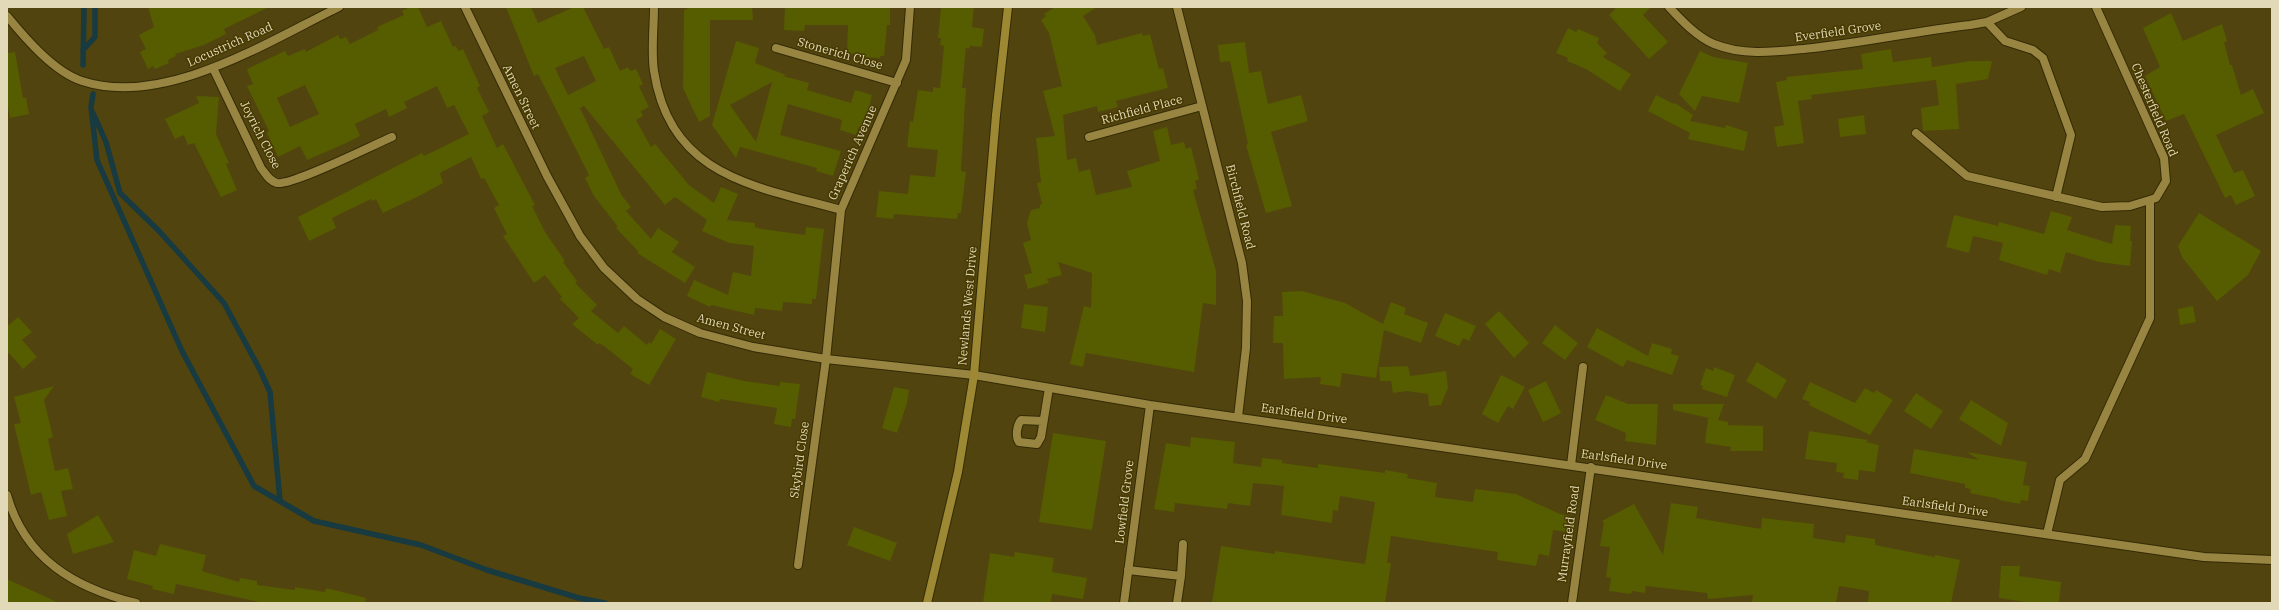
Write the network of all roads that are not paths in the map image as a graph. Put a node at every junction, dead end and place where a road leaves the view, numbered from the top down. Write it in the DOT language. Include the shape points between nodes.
graph roads {
  1 [pos="339,7"];
  2 [pos="465,7"];
  3 [pos="654,7"];
  4 [pos="910,7"];
  5 [pos="1008,7"];
  6 [pos="1177,7"];
  7 [pos="1669,7"];
  8 [pos="2021,7"];
  9 [pos="2096,7"];
  10 [pos="7,16"];
  11 [pos="1987,22"];
  12 [pos="776,48"];
  13 [pos="213,68"];
  14 [pos="897,83"];
  15 [pos="1202,106"];
  16 [pos="1916,133"];
  17 [pos="392,137"];
  18 [pos="1089,137"];
  19 [pos="2056,197"];
  20 [pos="2150,200"];
  21 [pos="841,210"];
  22 [pos="826,359"];
  23 [pos="1583,367"];
  24 [pos="974,374"];
  25 [pos="1049,388"];
  26 [pos="1150,405"];
  27 [pos="1238,417"];
  28 [pos="1043,422"];
  29 [pos="1571,465"];
  30 [pos="1591,467"];
  31 [pos="7,495"];
  32 [pos="2047,534"];
  33 [pos="1183,544"];
  34 [pos="2272,560"];
  35 [pos="798,565"];
  36 [pos="1128,570"];
  37 [pos="1181,576"];
  38 [pos="136,603"];
  39 [pos="927,603"];
  40 [pos="1124,603"];
  41 [pos="1177,603"];
  42 [pos="1572,603"];
  1 -- 13 [label="street, Locustrich Road"];
  2 -- 22 [label="street, Amen Street" via="547,176 580,236 604,268 637,299 664,317 700,333 753,347"];
  3 -- 21 [label="street" via="654,70 662,101 675,130 689,148 707,164 737,180"];
  4 -- 14 [label="street, Graperich Avenue" via="906,60"];
  5 -- 24 [label="street, Newlands West Drive"];
  6 -- 15 [label="street, Birchfield Road"];
  7 -- 11 [label="street, Everfield Grove" via="1713,44 1740,51 1760,52 1852,44"];
  8 -- 11 [label="street, Everfield Grove"];
  9 -- 20 [label="street, Chesterfield Road" via="2164,158 2166,181 2156,198"];
  10 -- 13 [label="street, Locustrich Road" via="45,56 82,81 126,88 144,87 182,79"];
  11 -- 19 [label="street" via="2005,41 2033,50 2043,58 2071,135"];
  12 -- 14 [label="street, Stonerich Close"];
  13 -- 17 [label="street, Joyrich Close" via="261,168 270,180 277,183 296,179"];
  14 -- 21 [label="street, Graperich Avenue"];
  15 -- 18 [label="street, Richfield Place"];
  15 -- 27 [label="street, Birchfield Road" via="1242,263 1247,301 1246,348"];
  16 -- 19 [label="street" via="1967,176"];
  19 -- 20 [label="street" via="2102,207 2130,206"];
  20 -- 32 [label="street" via="2150,318 2085,459 2060,480"];
  21 -- 22 [label="street, Graperich Avenue"];
  22 -- 24 [label="street, Amen Street"];
  22 -- 35 [label="street, Skybird Close"];
  23 -- 29 [label="street"];
  24 -- 25 [label="street, Earlsfield Drive"];
  24 -- 39 [label="street, Newlands West Drive" via="958,472"];
  25 -- 26 [label="street, Earlsfield Drive"];
  25 -- 28 [label="street"];
  26 -- 27 [label="street, Earlsfield Drive"];
  26 -- 36 [label="street, Lowfield Grove"];
  27 -- 29 [label="street, Earlsfield Drive"];
  29 -- 30 [label="street, Earlsfield Drive"];
  30 -- 32 [label="street, Earlsfield Drive"];
  30 -- 42 [label="street, Murrayfield Road"];
  31 -- 38 [label="street" via="10,508 30,543 50,564 76,582 95,591"];
  32 -- 34 [label="street, Earlsfield Drive" via="2204,557"];
  33 -- 37 [label="street"];
  36 -- 37 [label="street"];
  36 -- 40 [label="street, Lowfield Grove"];
  37 -- 41 [label="street"];
}
